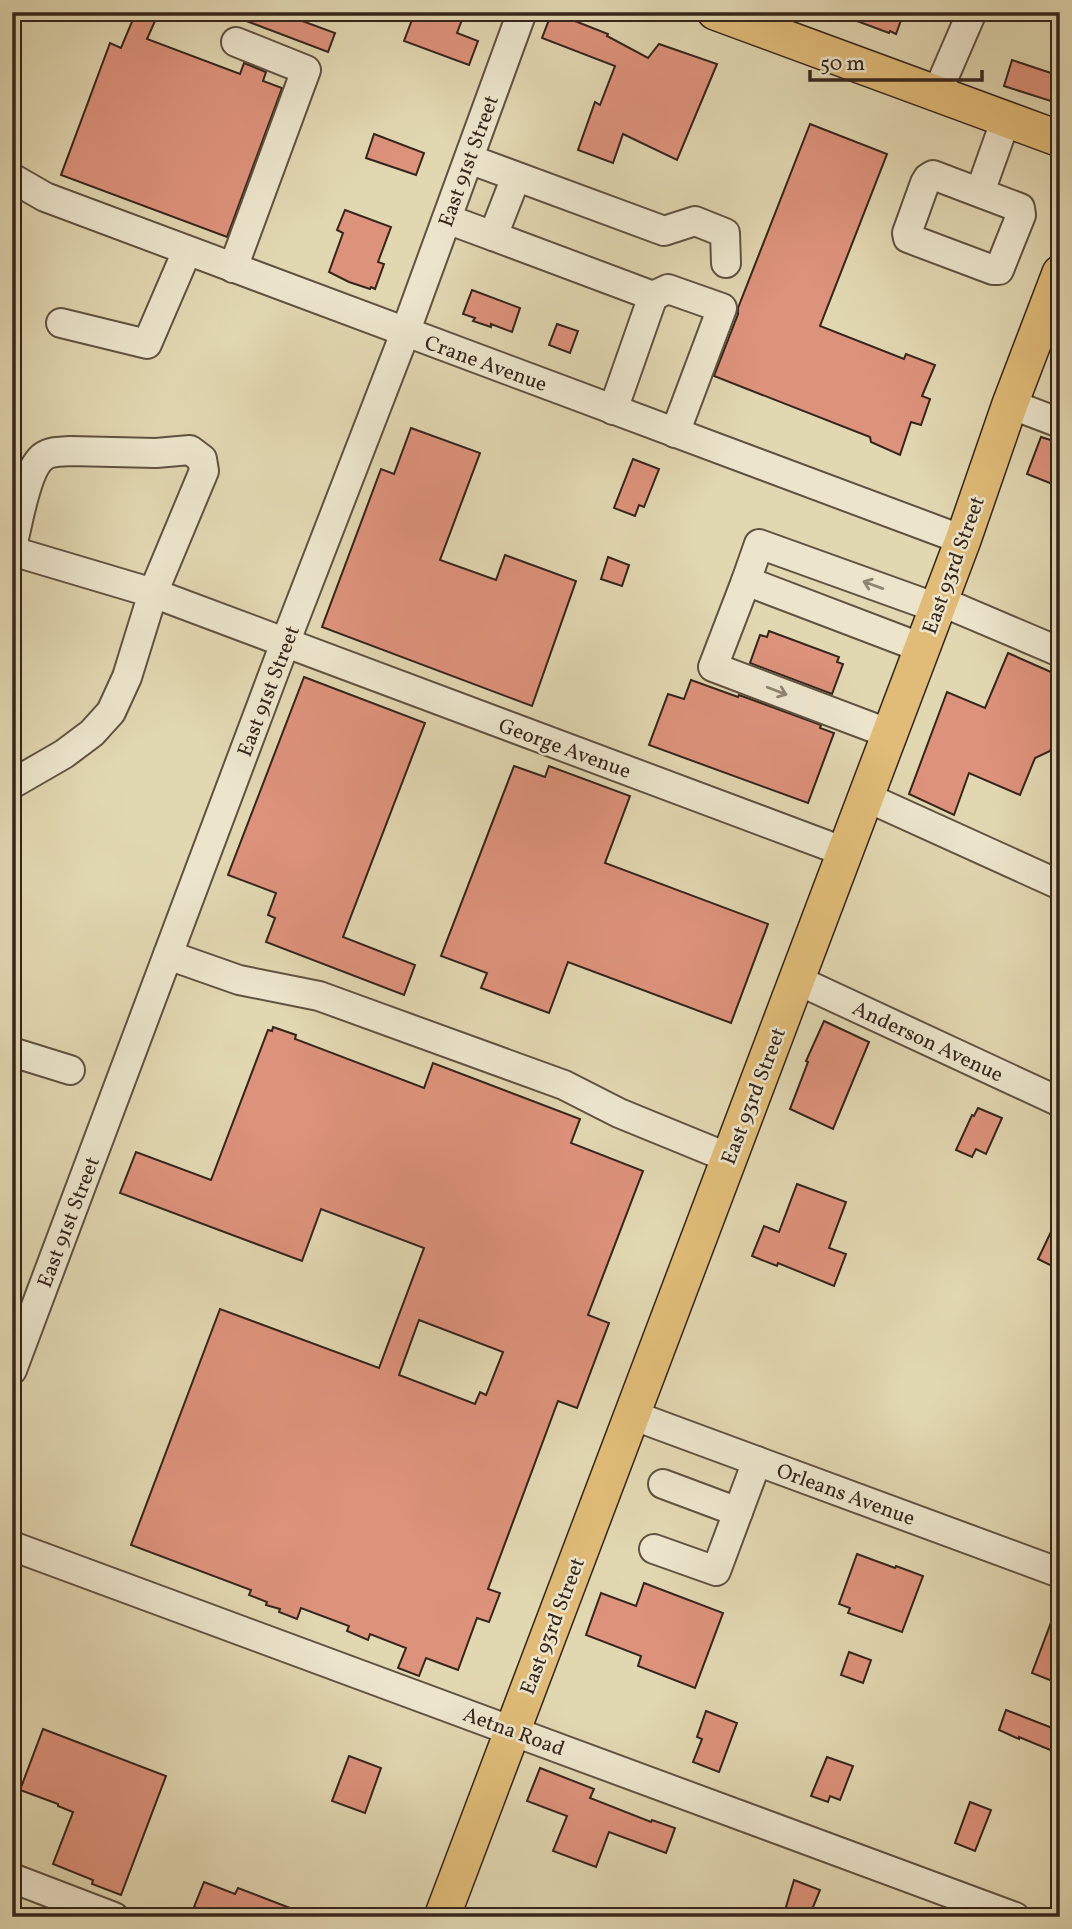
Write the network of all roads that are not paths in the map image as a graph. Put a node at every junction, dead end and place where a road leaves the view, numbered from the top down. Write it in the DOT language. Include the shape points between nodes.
graph roads {
  1 [pos="522,12"];
  2 [pos="715,12"];
  3 [pos="972,12"];
  4 [pos="774,22"];
  5 [pos="236,42"];
  6 [pos="937,93"];
  7 [pos="1006,119"];
  8 [pos="1060,139"];
  9 [pos="468,159"];
  10 [pos="516,177"];
  11 [pos="12,178"];
  12 [pos="980,192"];
  13 [pos="447,219"];
  14 [pos="493,236"];
  15 [pos="187,251"];
  16 [pos="726,263"];
  17 [pos="233,268"];
  18 [pos="1060,274"];
  19 [pos="653,296"];
  20 [pos="61,323"];
  21 [pos="405,333"];
  22 [pos="1010,404"];
  23 [pos="612,410"];
  24 [pos="1060,423"];
  25 [pos="675,433"];
  26 [pos="963,540"];
  27 [pos="746,581"];
  28 [pos="153,593"];
  29 [pos="939,605"];
  30 [pos="285,643"];
  31 [pos="922,648"];
  32 [pos="1060,652"];
  33 [pos="890,734"];
  34 [pos="12,784"];
  35 [pos="866,797"];
  36 [pos="845,852"];
  37 [pos="1060,885"];
  38 [pos="168,955"];
  39 [pos="797,980"];
  40 [pos="12,1052"];
  41 [pos="70,1070"];
  42 [pos="1060,1102"];
  43 [pos="729,1158"];
  44 [pos="12,1370"];
  45 [pos="632,1415"];
  46 [pos="757,1461"];
  47 [pos="663,1484"];
  48 [pos="738,1512"];
  49 [pos="12,1546"];
  50 [pos="654,1549"];
  51 [pos="1060,1573"];
  52 [pos="513,1730"];
  53 [pos="12,1878"];
  54 [pos="114,1917"];
  55 [pos="442,1917"];
  56 [pos="1015,1917"];
  1 -- 9 [label="street, East 91st Street"];
  2 -- 4 [label="main road"];
  3 -- 6 [label="street"];
  4 -- 6 [label="main road"];
  5 -- 17 [label="street" via="306,70"];
  6 -- 7 [label="main road"];
  7 -- 8 [label="main road"];
  7 -- 12 [label="street"];
  9 -- 10 [label="street"];
  9 -- 13 [label="street, East 91st Street"];
  10 -- 14 [label="street"];
  10 -- 16 [label="street" via="664,230 695,221 725,233"];
  11 -- 15 [label="street, Crane Avenue" via="45,197"];
  13 -- 14 [label="street"];
  13 -- 21 [label="street, East 91st Street"];
  14 -- 19 [label="street"];
  15 -- 17 [label="street, Crane Avenue"];
  15 -- 20 [label="street" via="147,344"];
  17 -- 21 [label="street, Crane Avenue"];
  18 -- 22 [label="main road, East 93rd Street"];
  19 -- 23 [label="street"];
  19 -- 25 [label="street" via="668,289 722,308"];
  21 -- 23 [label="street, Crane Avenue"];
  21 -- 30 [label="street, East 91st Street"];
  22 -- 24 [label="street"];
  22 -- 26 [label="main road, East 93rd Street"];
  23 -- 25 [label="street, Crane Avenue"];
  25 -- 26 [label="street, Crane Avenue"];
  26 -- 29 [label="main road, East 93rd Street"];
  29 -- 27 [label="street, one-way" via="759,544"];
  27 -- 31 [label="street"];
  27 -- 33 [label="street, one-way" via="713,667"];
  28 -- 28 [label="street, George Avenue" via="204,471 202,459 190,450 57,452 38,461 14,549"];
  28 -- 30 [label="street, George Avenue"];
  28 -- 34 [label="street" via="111,712 64,754"];
  29 -- 31 [label="main road, East 93rd Street"];
  29 -- 32 [label="street"];
  30 -- 36 [label="street, George Avenue"];
  30 -- 38 [label="street, East 91st Street"];
  31 -- 33 [label="main road, East 93rd Street"];
  33 -- 35 [label="main road, East 93rd Street"];
  35 -- 36 [label="main road, East 93rd Street"];
  35 -- 37 [label="street"];
  36 -- 39 [label="main road, East 93rd Street"];
  38 -- 43 [label="street" via="239,980 319,996 564,1085"];
  38 -- 44 [label="street, East 91st Street"];
  39 -- 42 [label="street, Anderson Avenue"];
  39 -- 43 [label="main road, East 93rd Street"];
  40 -- 41 [label="street"];
  43 -- 45 [label="main road, East 93rd Street"];
  45 -- 46 [label="street, Orleans Avenue"];
  45 -- 52 [label="main road, East 93rd Street"];
  46 -- 48 [label="street"];
  46 -- 51 [label="street, Orleans Avenue"];
  47 -- 48 [label="street"];
  48 -- 50 [label="street" via="716,1570"];
  49 -- 52 [label="street, Aetna Road"];
  52 -- 55 [label="main road, East 93rd Street"];
  52 -- 56 [label="street, Aetna Road"];
  53 -- 54 [label="street"];
}
